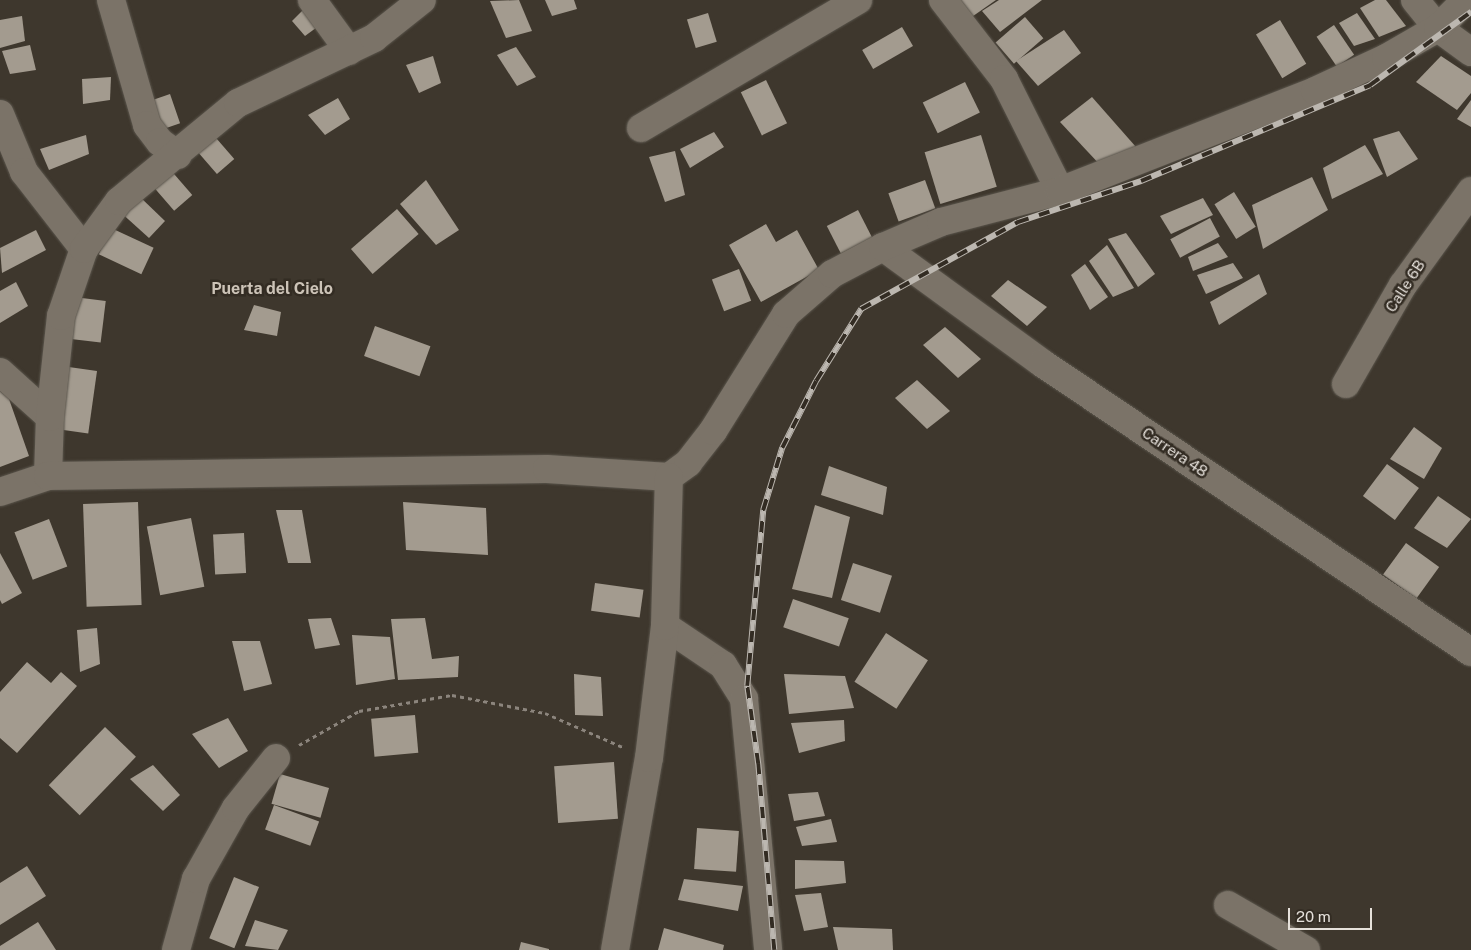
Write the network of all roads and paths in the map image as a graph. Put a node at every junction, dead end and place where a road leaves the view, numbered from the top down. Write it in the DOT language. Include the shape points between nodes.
graph roads {
  1 [pos="111,0"];
  2 [pos="312,0"];
  3 [pos="422,0"];
  4 [pos="858,0"];
  5 [pos="943,0"];
  6 [pos="1415,0"];
  7 [pos="1466,0"];
  8 [pos="1438,28"];
  9 [pos="349,51"];
  10 [pos="1471,52"];
  11 [pos="0,114"];
  12 [pos="641,128"];
  13 [pos="178,155"];
  14 [pos="1060,191"];
  15 [pos="1471,191"];
  16 [pos="882,247"];
  17 [pos="84,249"];
  18 [pos="0,372"];
  19 [pos="1346,384"];
  20 [pos="50,417"];
  21 [pos="48,476"];
  22 [pos="668,478"];
  23 [pos="0,492"];
  24 [pos="665,626"];
  25 [pos="1471,652"];
  26 [pos="276,758"];
  27 [pos="649,758"];
  28 [pos="1228,905"];
  29 [pos="176,950"];
  30 [pos="615,950"];
  31 [pos="768,950"];
  32 [pos="1306,950"];
  1 -- 13 [label="street" via="147,125 160,142"];
  2 -- 9 [label="street"];
  3 -- 9 [label="street" via="374,38"];
  4 -- 12 [label="street"];
  5 -- 14 [label="street" via="1004,79"];
  6 -- 8 [label="street"];
  7 -- 8 [label="street"];
  8 -- 10 [label="street"];
  8 -- 14 [label="street" via="1386,58 1314,91"];
  9 -- 13 [label="street" via="238,103"];
  11 -- 17 [label="street" via="24,172"];
  13 -- 17 [label="street" via="119,201"];
  14 -- 16 [label="street" via="941,222"];
  15 -- 19 [label="street, Calle 6B" via="1403,285"];
  16 -- 22 [label="street" via="832,274 786,314 712,431 688,463"];
  16 -- 25 [label="street, Carrera 48" via="1042,363"];
  17 -- 20 [label="street" via="61,316"];
  18 -- 20 [label="street"];
  20 -- 21 [label="street"];
  21 -- 22 [label="street" via="547,469"];
  21 -- 23 [label="street"];
  22 -- 24 [label="street"];
  24 -- 27 [label="street"];
  24 -- 31 [label="street" via="723,665 744,699"];
  26 -- 27 [label="path" via="359,711 452,695 545,713"];
  26 -- 29 [label="street" via="236,808 196,879"];
  27 -- 30 [label="street"];
  28 -- 32 [label="street"];
}
